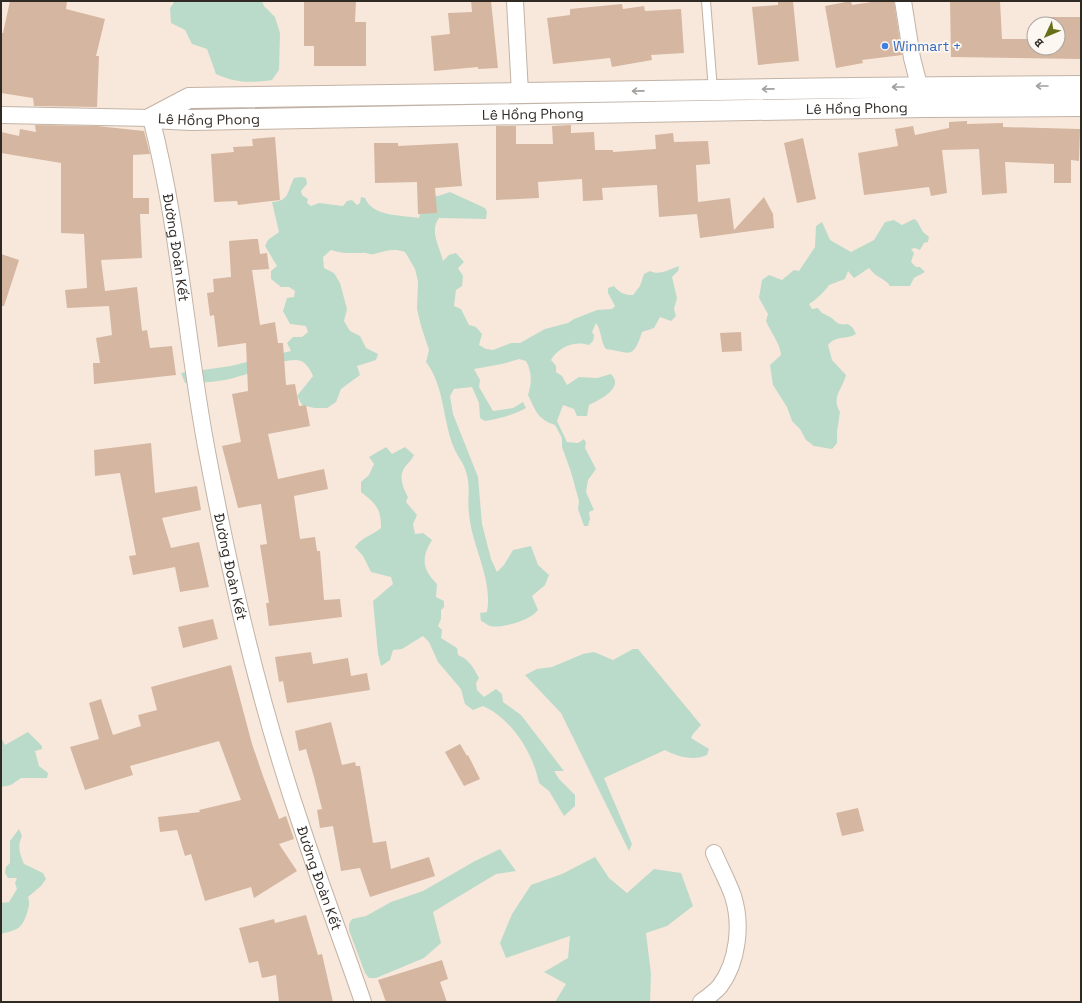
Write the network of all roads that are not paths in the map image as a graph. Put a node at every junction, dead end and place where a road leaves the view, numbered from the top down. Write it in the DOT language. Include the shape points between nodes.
graph roads {
  1 [pos="515,1"];
  2 [pos="706,1"];
  3 [pos="903,1"];
  4 [pos="1081,86"];
  5 [pos="920,87"];
  6 [pos="713,90"];
  7 [pos="520,92"];
  8 [pos="1081,106"];
  9 [pos="925,107"];
  10 [pos="1,115"];
  11 [pos="151,118"];
  12 [pos="714,853"];
  13 [pos="363,1002"];
  14 [pos="702,1002"];
  1 -- 7 [label="street"];
  2 -- 6 [label="lane"];
  3 -- 5 [label="street" via="912,58"];
  4 -- 5 [label="street, Lê Hồng Phong, one-way"];
  5 -- 6 [label="street, Lê Hồng Phong, one-way"];
  5 -- 9 [label="street"];
  6 -- 7 [label="street, Lê Hồng Phong, one-way"];
  7 -- 11 [label="street, Lê Hồng Phong" via="189,98"];
  8 -- 9 [label="street, Lê Hồng Phong"];
  9 -- 11 [label="street, Lê Hồng Phong"];
  10 -- 11 [label="street"];
  11 -- 13 [label="street, Đường Đoàn Kết" via="173,216 189,343 208,456 244,628 300,824"];
  12 -- 14 [label="street" via="733,897 736,943 732,961 723,981"];
}
